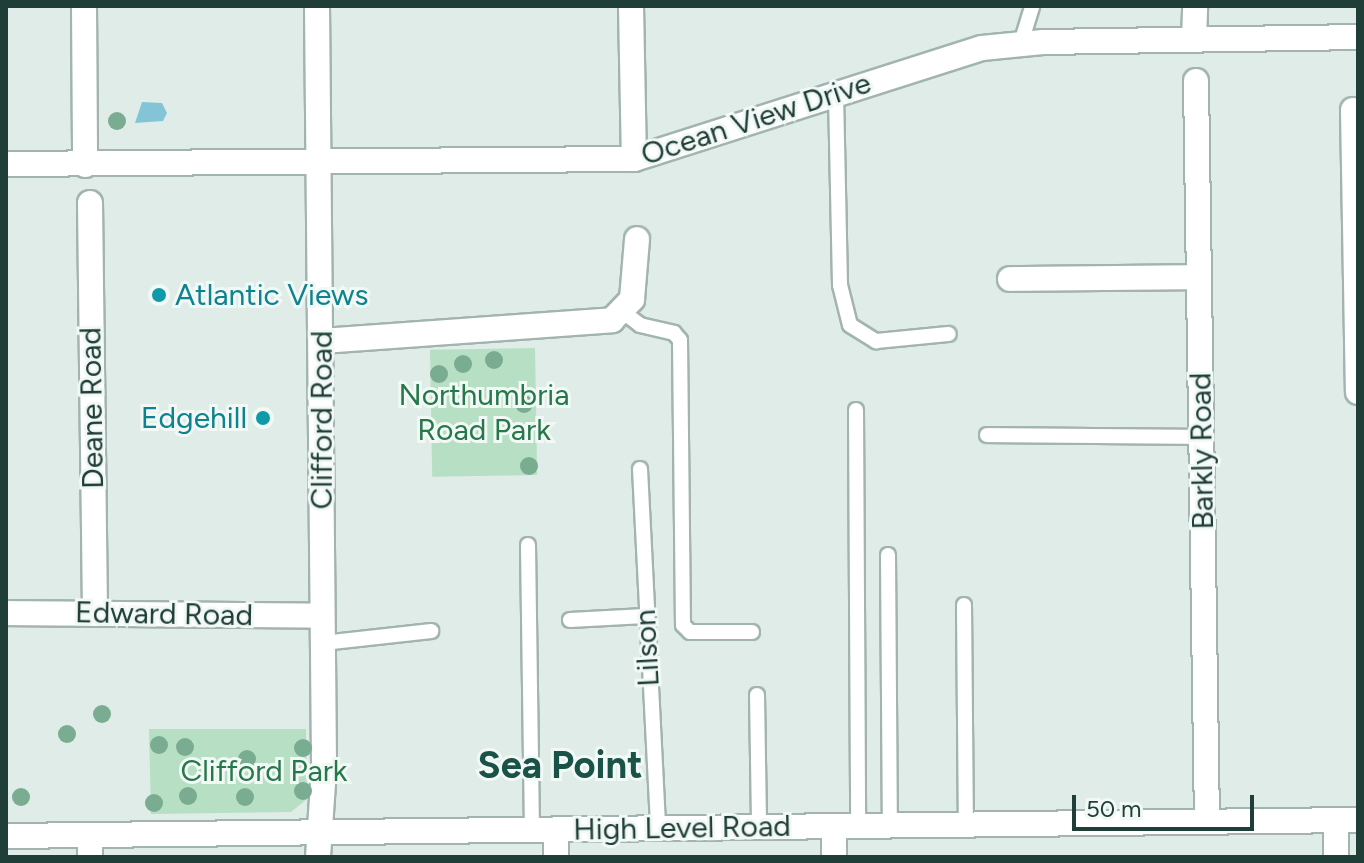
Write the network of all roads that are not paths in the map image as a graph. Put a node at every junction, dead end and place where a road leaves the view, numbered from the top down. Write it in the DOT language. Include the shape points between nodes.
graph roads {
  1 [pos="84,6"];
  2 [pos="317,6"];
  3 [pos="631,6"];
  4 [pos="1032,6"];
  5 [pos="1195,6"];
  6 [pos="1358,37"];
  7 [pos="1194,40"];
  8 [pos="1021,43"];
  9 [pos="1196,81"];
  10 [pos="836,94"];
  11 [pos="1353,110"];
  12 [pos="634,159"];
  13 [pos="6,164"];
  14 [pos="85,165"];
  15 [pos="318,165"];
  16 [pos="90,203"];
  17 [pos="637,239"];
  18 [pos="1199,277"];
  19 [pos="1010,279"];
  20 [pos="623,312"];
  21 [pos="949,334"];
  22 [pos="322,341"];
  23 [pos="1358,392"];
  24 [pos="856,410"];
  25 [pos="987,435"];
  26 [pos="1202,437"];
  27 [pos="640,469"];
  28 [pos="528,545"];
  29 [pos="888,555"];
  30 [pos="964,605"];
  31 [pos="6,613"];
  32 [pos="95,614"];
  33 [pos="322,616"];
  34 [pos="645,616"];
  35 [pos="570,620"];
  36 [pos="431,631"];
  37 [pos="752,632"];
  38 [pos="323,643"];
  39 [pos="757,695"];
  40 [pos="1347,820"];
  41 [pos="1207,821"];
  42 [pos="966,825"];
  43 [pos="834,826"];
  44 [pos="858,826"];
  45 [pos="890,826"];
  46 [pos="658,827"];
  47 [pos="759,827"];
  48 [pos="544,830"];
  49 [pos="6,836"];
  50 [pos="319,845"];
  51 [pos="90,846"];
  52 [pos="556,857"];
  53 [pos="834,857"];
  54 [pos="1336,857"];
  1 -- 14 [label="street"];
  2 -- 15 [label="street, Clifford Road"];
  3 -- 12 [label="street"];
  4 -- 8 [label="lane"];
  5 -- 7 [label="street"];
  6 -- 7 [label="street, Ocean View Drive"];
  7 -- 8 [label="street, Ocean View Drive"];
  8 -- 10 [label="street, Ocean View Drive" via="982,48"];
  9 -- 18 [label="street, Barkly Road"];
  10 -- 12 [label="street, Ocean View Drive"];
  10 -- 21 [label="lane" via="840,285 850,325 876,341"];
  11 -- 23 [label="street"];
  12 -- 15 [label="street, Ocean View Drive"];
  13 -- 14 [label="street, Ocean View Drive"];
  14 -- 15 [label="street, Ocean View Drive"];
  15 -- 22 [label="street, Clifford Road"];
  16 -- 32 [label="street, Deane Road"];
  17 -- 20 [label="street" via="632,299"];
  18 -- 19 [label="street"];
  18 -- 26 [label="street, Barkly Road"];
  20 -- 22 [label="street" via="592,324"];
  20 -- 37 [label="lane" via="640,325 674,333 680,340 683,625 690,632"];
  22 -- 33 [label="street, Clifford Road"];
  24 -- 44 [label="lane"];
  25 -- 26 [label="lane"];
  26 -- 41 [label="street, Barkly Road"];
  27 -- 34 [label="lane, Lilson"];
  28 -- 48 [label="lane"];
  29 -- 45 [label="lane"];
  30 -- 42 [label="lane"];
  31 -- 32 [label="street, Edward Road"];
  32 -- 33 [label="street, Edward Road"];
  33 -- 38 [label="street, Clifford Road"];
  34 -- 35 [label="lane"];
  34 -- 46 [label="lane, Lilson"];
  36 -- 38 [label="lane"];
  38 -- 50 [label="street, Clifford Road"];
  39 -- 47 [label="lane"];
  40 -- 41 [label="street, High Level Road"];
  40 -- 54 [label="street"];
  41 -- 42 [label="street, High Level Road"];
  42 -- 45 [label="street, High Level Road"];
  43 -- 44 [label="street, High Level Road"];
  43 -- 47 [label="street, High Level Road"];
  43 -- 53 [label="street"];
  44 -- 45 [label="street, High Level Road"];
  46 -- 47 [label="street, High Level Road"];
  46 -- 48 [label="street, High Level Road"];
  48 -- 50 [label="street, High Level Road"];
  48 -- 52 [label="street"];
  49 -- 51 [label="street, High Level Road"];
  50 -- 51 [label="street, High Level Road"];
}
